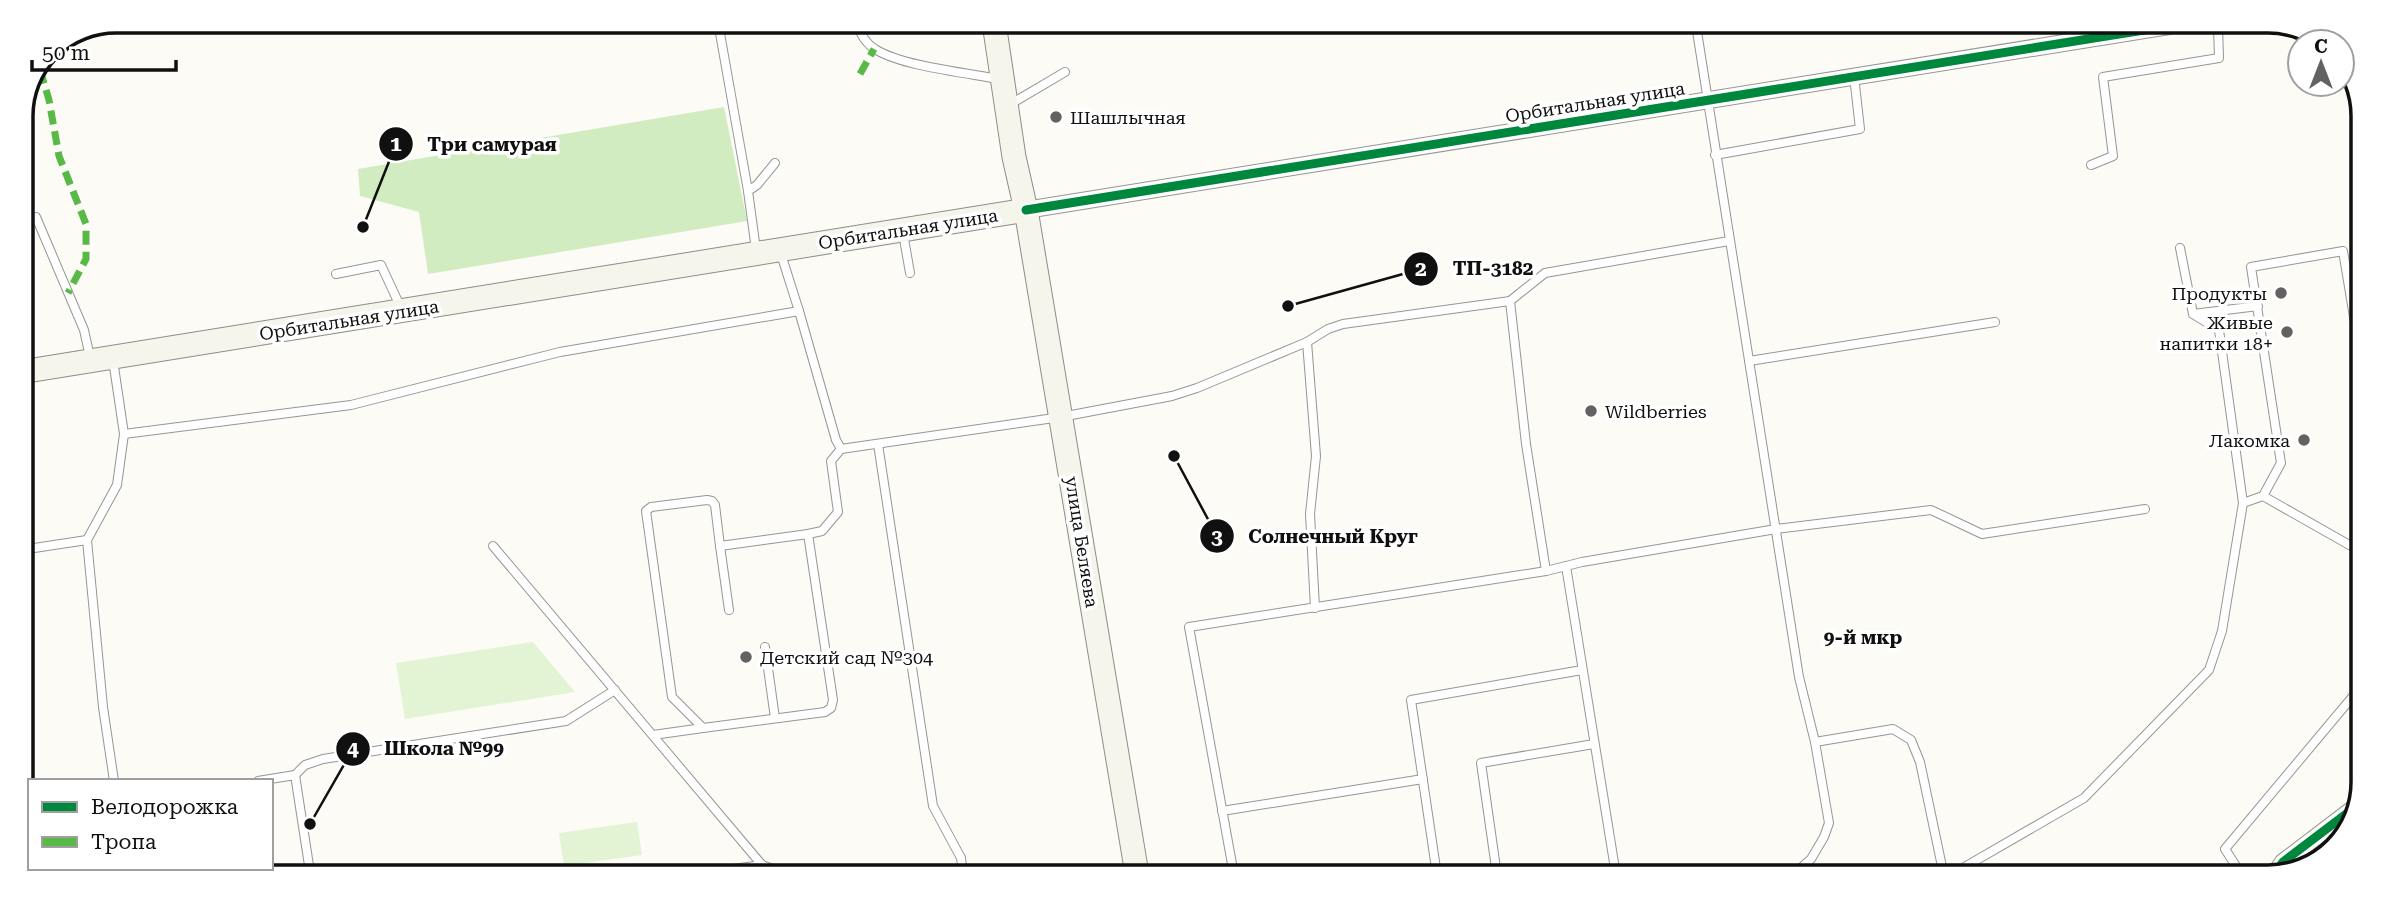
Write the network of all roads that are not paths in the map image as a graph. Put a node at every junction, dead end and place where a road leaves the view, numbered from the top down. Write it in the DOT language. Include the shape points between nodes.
graph roads {
  1 [pos="720,33"];
  2 [pos="860,33"];
  3 [pos="995,33"];
  4 [pos="1697,33"];
  5 [pos="2125,33"];
  6 [pos="2218,33"];
  7 [pos="1065,72"];
  8 [pos="1854,76"];
  9 [pos="1002,80"];
  10 [pos="1707,100"];
  11 [pos="1006,106"];
  12 [pos="1715,155"];
  13 [pos="775,163"];
  14 [pos="2091,165"];
  15 [pos="748,191"];
  16 [pos="1026,210"];
  17 [pos="36,217"];
  18 [pos="903,230"];
  19 [pos="1729,241"];
  20 [pos="2180,248"];
  21 [pos="768,251"];
  22 [pos="910,272"];
  23 [pos="336,274"];
  24 [pos="2351,299"];
  25 [pos="1510,301"];
  26 [pos="2258,306"];
  27 [pos="402,311"];
  28 [pos="799,311"];
  29 [pos="2193,314"];
  30 [pos="1995,322"];
  31 [pos="1307,342"];
  32 [pos="102,359"];
  33 [pos="1749,362"];
  34 [pos="33,370"];
  35 [pos="1061,417"];
  36 [pos="124,435"];
  37 [pos="878,444"];
  38 [pos="841,449"];
  39 [pos="2263,496"];
  40 [pos="2243,503"];
  41 [pos="2145,509"];
  42 [pos="1776,530"];
  43 [pos="808,534"];
  44 [pos="88,540"];
  45 [pos="493,546"];
  46 [pos="720,546"];
  47 [pos="2351,546"];
  48 [pos="33,548"];
  49 [pos="1566,566"];
  50 [pos="1546,571"];
  51 [pos="1315,608"];
  52 [pos="729,610"];
  53 [pos="765,647"];
  54 [pos="1583,670"];
  55 [pos="615,690"];
  56 [pos="2351,699"];
  57 [pos="775,718"];
  58 [pos="703,728"];
  59 [pos="653,735"];
  60 [pos="1815,742"];
  61 [pos="1594,744"];
  62 [pos="295,775"];
  63 [pos="114,779"];
  64 [pos="270,779"];
  65 [pos="1423,779"];
  66 [pos="1222,811"];
  67 [pos="2342,817"];
  68 [pos="2282,863"];
  69 [pos="762,864"];
  70 [pos="309,865"];
  71 [pos="756,865"];
  72 [pos="961,865"];
  73 [pos="1136,865"];
  74 [pos="1232,865"];
  75 [pos="1436,865"];
  76 [pos="1496,865"];
  77 [pos="1613,865"];
  78 [pos="1804,865"];
  79 [pos="1942,865"];
  80 [pos="1968,865"];
  81 [pos="2235,865"];
  1 -- 15 [label="lane"];
  2 -- 9 [label="lane" via="874,49 897,60"];
  3 -- 9 [label="main road, улица Беляева"];
  4 -- 10 [label="lane"];
  5 -- 8 [label="street, Орбитальная улица"];
  6 -- 14 [label="lane" via="2219,58 2102,77 2112,156"];
  7 -- 11 [label="lane"];
  8 -- 10 [label="street, Орбитальная улица"];
  8 -- 12 [label="lane" via="1860,129"];
  9 -- 11 [label="main road, улица Беляева"];
  10 -- 12 [label="lane"];
  10 -- 16 [label="street, Орбитальная улица"];
  11 -- 16 [label="main road, улица Беляева"];
  12 -- 19 [label="lane"];
  13 -- 15 [label="lane"];
  15 -- 21 [label="lane"];
  16 -- 18 [label="main road, Орбитальная улица"];
  16 -- 35 [label="main road, улица Беляева"];
  17 -- 32 [label="lane" via="84,330"];
  18 -- 21 [label="main road, Орбитальная улица"];
  18 -- 22 [label="lane"];
  19 -- 25 [label="lane" via="1545,273"];
  19 -- 33 [label="lane"];
  20 -- 29 [label="lane"];
  21 -- 27 [label="main road, Орбитальная улица"];
  21 -- 28 [label="lane"];
  23 -- 27 [label="lane" via="381,265"];
  24 -- 26 [label="lane" via="2343,251 2251,267"];
  25 -- 31 [label="lane" via="1343,324"];
  25 -- 50 [label="lane"];
  26 -- 29 [label="lane"];
  26 -- 39 [label="lane" via="2281,463"];
  27 -- 32 [label="main road, Орбитальная улица"];
  28 -- 36 [label="lane" via="560,352 351,405"];
  28 -- 38 [label="lane"];
  29 -- 40 [label="lane" via="2218,330"];
  30 -- 33 [label="lane"];
  31 -- 35 [label="lane" via="1172,396"];
  31 -- 51 [label="lane" via="1316,456 1310,514"];
  32 -- 34 [label="main road, Орбитальная улица"];
  32 -- 36 [label="lane"];
  33 -- 42 [label="lane"];
  35 -- 37 [label="lane"];
  35 -- 73 [label="main road, улица Беляева"];
  36 -- 44 [label="lane" via="117,485"];
  37 -- 38 [label="lane"];
  37 -- 72 [label="lane" via="933,806"];
  38 -- 43 [label="lane" via="831,461 838,512 822,531"];
  39 -- 40 [label="lane"];
  39 -- 47 [label="lane"];
  40 -- 80 [label="lane" via="2222,631 2209,670 2084,798"];
  41 -- 42 [label="lane" via="1982,534 1931,510"];
  42 -- 49 [label="lane"];
  42 -- 60 [label="lane" via="1799,677"];
  43 -- 46 [label="lane"];
  43 -- 57 [label="lane" via="833,700 825,712"];
  44 -- 48 [label="lane"];
  44 -- 63 [label="lane"];
  45 -- 55 [label="lane"];
  46 -- 52 [label="lane"];
  46 -- 58 [label="lane" via="712,501 646,511 672,697"];
  49 -- 50 [label="lane"];
  49 -- 54 [label="lane"];
  50 -- 51 [label="lane"];
  51 -- 66 [label="lane" via="1189,627"];
  53 -- 57 [label="lane"];
  54 -- 61 [label="lane"];
  54 -- 65 [label="lane" via="1411,700"];
  55 -- 59 [label="lane"];
  55 -- 62 [label="lane" via="566,721 323,759 305,765"];
  56 -- 81 [label="lane" via="2225,849"];
  57 -- 58 [label="lane"];
  58 -- 59 [label="lane"];
  59 -- 69 [label="lane"];
  60 -- 78 [label="lane" via="1829,823 1825,838"];
  60 -- 79 [label="lane" via="1893,729 1911,740"];
  61 -- 76 [label="lane" via="1481,763"];
  61 -- 77 [label="lane"];
  62 -- 64 [label="lane"];
  62 -- 70 [label="lane"];
  65 -- 66 [label="lane"];
  65 -- 75 [label="lane"];
  66 -- 74 [label="lane"];
  67 -- 68 [label="street"];
  69 -- 71 [label="lane"];
}
